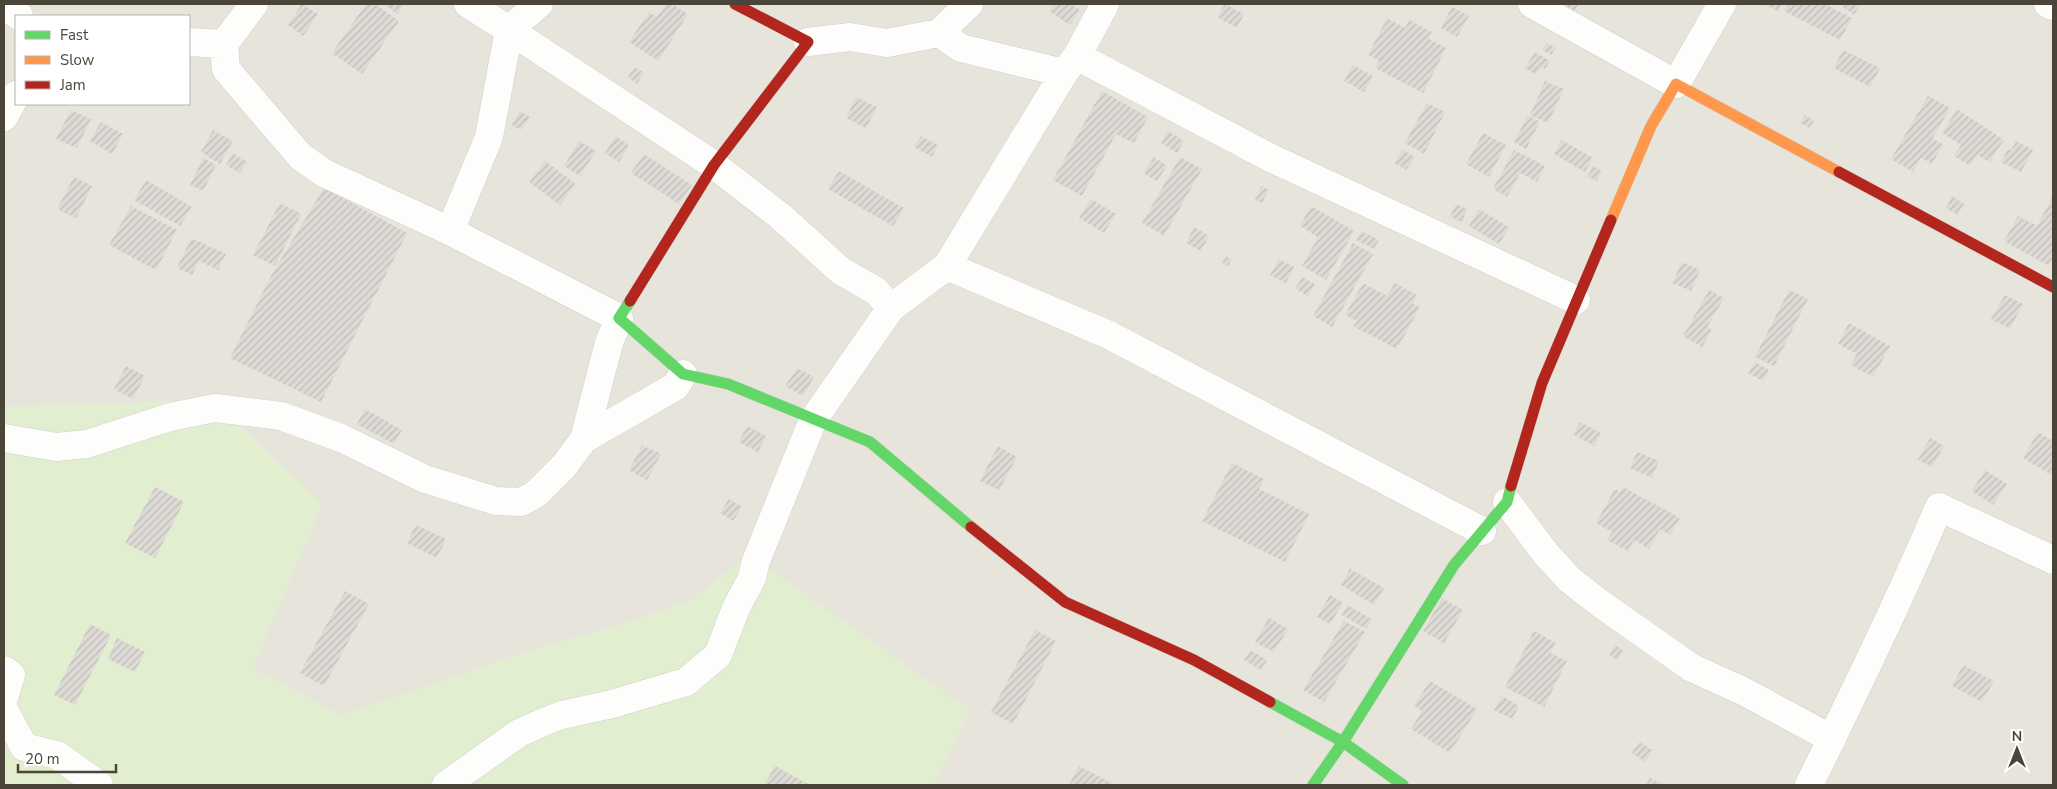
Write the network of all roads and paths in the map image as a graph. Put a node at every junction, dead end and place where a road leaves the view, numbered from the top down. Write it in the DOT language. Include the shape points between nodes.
graph roads {
  1 [pos="36,4"];
  2 [pos="254,4"];
  3 [pos="468,4"];
  4 [pos="539,4"];
  5 [pos="735,4"];
  6 [pos="969,4"];
  7 [pos="1104,4"];
  8 [pos="1532,4"];
  9 [pos="1722,4"];
  10 [pos="2048,4"];
  11 [pos="4,6"];
  12 [pos="2053,6"];
  13 [pos="18,15"];
  14 [pos="27,15"];
  15 [pos="509,30"];
  16 [pos="939,33"];
  17 [pos="190,42"];
  18 [pos="808,42"];
  19 [pos="224,44"];
  20 [pos="1071,65"];
  21 [pos="1676,84"];
  22 [pos="15,97"];
  23 [pos="4,117"];
  24 [pos="714,165"];
  25 [pos="450,231"];
  26 [pos="947,266"];
  27 [pos="2053,287"];
  28 [pos="1576,300"];
  29 [pos="891,308"];
  30 [pos="619,318"];
  31 [pos="683,374"];
  32 [pos="813,420"];
  33 [pos="4,438"];
  34 [pos="584,439"];
  35 [pos="1507,502"];
  36 [pos="1482,531"];
  37 [pos="2053,560"];
  38 [pos="4,670"];
  39 [pos="4,698"];
  40 [pos="4,710"];
  41 [pos="1832,739"];
  42 [pos="1343,742"];
  43 [pos="465,778"];
  44 [pos="99,785"];
  45 [pos="446,785"];
  46 [pos="1313,785"];
  47 [pos="1403,785"];
  48 [pos="1809,785"];
  1 -- 14 [label="street"];
  2 -- 19 [label="street"];
  3 -- 15 [label="street"];
  4 -- 15 [label="street"];
  5 -- 18 [label="street"];
  6 -- 16 [label="street"];
  7 -- 20 [label="street"];
  8 -- 21 [label="street"];
  9 -- 21 [label="street"];
  10 -- 12 [label="street"];
  11 -- 13 [label="street"];
  15 -- 24 [label="street"];
  15 -- 25 [label="street" via="490,137"];
  16 -- 18 [label="street" via="887,42 850,37"];
  16 -- 20 [label="street" via="961,48"];
  17 -- 19 [label="street"];
  18 -- 24 [label="street"];
  19 -- 25 [label="street" via="226,69 300,156 324,173"];
  20 -- 26 [label="street"];
  20 -- 28 [label="street"];
  21 -- 27 [label="street"];
  21 -- 28 [label="street" via="1651,126"];
  22 -- 23 [label="street"];
  24 -- 29 [label="street" via="780,216 841,271 876,291"];
  24 -- 30 [label="street"];
  25 -- 30 [label="street"];
  26 -- 29 [label="street"];
  26 -- 36 [label="street" via="1109,335"];
  28 -- 35 [label="street" via="1542,383"];
  29 -- 32 [label="street"];
  30 -- 31 [label="street"];
  30 -- 34 [label="street" via="609,343"];
  31 -- 32 [label="street" via="728,384"];
  31 -- 34 [label="street" via="676,386"];
  32 -- 42 [label="street" via="870,442 1064,602 1194,660"];
  32 -- 43 [label="street" via="718,656 686,682 562,715 519,733"];
  33 -- 34 [label="street" via="56,447 86,444 170,417 215,408 281,416 341,438 433,482 496,501 521,502 536,494 564,466"];
  35 -- 36 [label="street"];
  35 -- 41 [label="street" via="1546,554 1570,580 1601,604 1692,668 1743,691"];
  36 -- 42 [label="street" via="1454,565"];
  37 -- 41 [label="street" via="1939,508 1895,609"];
  38 -- 39 [label="street" via="11,675"];
  40 -- 44 [label="street" via="24,747 58,755"];
  41 -- 48 [label="street"];
  42 -- 46 [label="street"];
  42 -- 47 [label="street"];
  43 -- 45 [label="street"];
}
